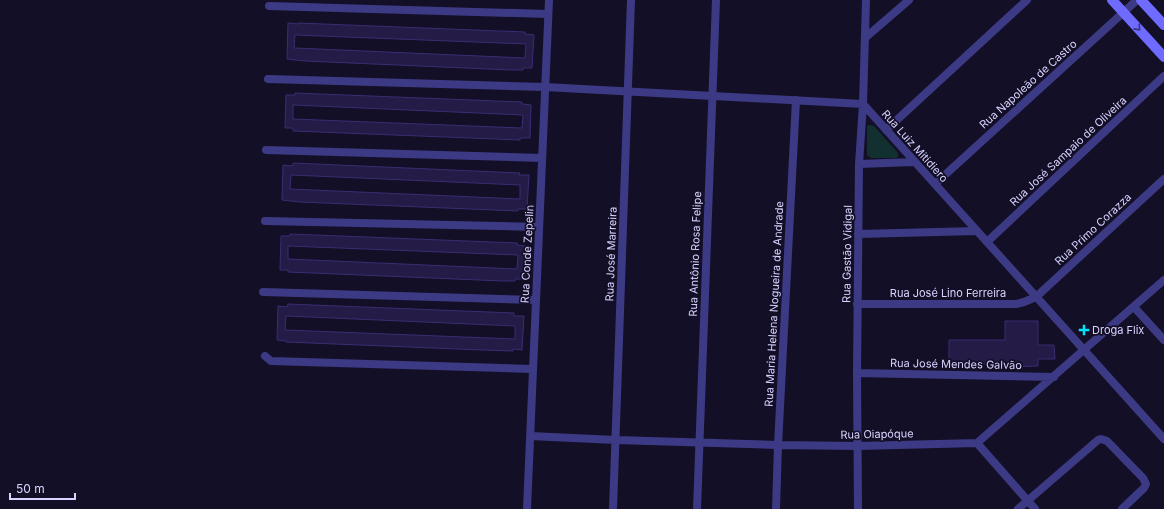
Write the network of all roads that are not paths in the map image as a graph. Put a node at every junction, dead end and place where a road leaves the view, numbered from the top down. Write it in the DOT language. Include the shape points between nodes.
graph roads {
  1 [pos="549,0"];
  2 [pos="631,0"];
  3 [pos="716,0"];
  4 [pos="866,0"];
  5 [pos="909,0"];
  6 [pos="1027,0"];
  7 [pos="1112,0"];
  8 [pos="1137,0"];
  9 [pos="1141,0"];
  10 [pos="269,6"];
  11 [pos="1123,12"];
  12 [pos="548,14"];
  13 [pos="1164,25"];
  14 [pos="865,38"];
  15 [pos="1164,57"];
  16 [pos="1164,76"];
  17 [pos="268,79"];
  18 [pos="545,87"];
  19 [pos="628,91"];
  20 [pos="712,96"];
  21 [pos="796,100"];
  22 [pos="863,104"];
  23 [pos="886,130"];
  24 [pos="266,150"];
  25 [pos="542,158"];
  26 [pos="914,162"];
  27 [pos="859,164"];
  28 [pos="1164,178"];
  29 [pos="935,184"];
  30 [pos="265,221"];
  31 [pos="539,227"];
  32 [pos="977,231"];
  33 [pos="858,234"];
  34 [pos="986,242"];
  35 [pos="1164,280"];
  36 [pos="263,292"];
  37 [pos="1036,297"];
  38 [pos="536,300"];
  39 [pos="857,304"];
  40 [pos="1134,307"];
  41 [pos="1164,340"];
  42 [pos="1084,350"];
  43 [pos="265,356"];
  44 [pos="532,369"];
  45 [pos="857,373"];
  46 [pos="1054,377"];
  47 [pos="530,436"];
  48 [pos="1164,439"];
  49 [pos="616,440"];
  50 [pos="699,443"];
  51 [pos="978,443"];
  52 [pos="778,445"];
  53 [pos="858,446"];
  54 [pos="1027,501"];
  55 [pos="527,509"];
  56 [pos="613,509"];
  57 [pos="697,509"];
  58 [pos="776,509"];
  59 [pos="858,509"];
  60 [pos="1018,509"];
  61 [pos="1035,509"];
  62 [pos="1122,509"];
  1 -- 12 [label="street, Rua Conde Zepelin"];
  2 -- 19 [label="street, Rua José Marreira"];
  3 -- 20 [label="street, Rua Antônio Rosa Felipe"];
  4 -- 14 [label="street, Rua Gastão Vidigal"];
  5 -- 14 [label="street"];
  6 -- 23 [label="street"];
  7 -- 11 [label="street"];
  8 -- 11 [label="street, Rua Napoleão de Castro"];
  9 -- 13 [label="street"];
  10 -- 12 [label="street"];
  11 -- 15 [label="street, one-way"];
  11 -- 29 [label="street, Rua Napoleão de Castro"];
  12 -- 18 [label="street, Rua Conde Zepelin"];
  14 -- 22 [label="street, Rua Gastão Vidigal"];
  16 -- 34 [label="street, Rua José Sampaio de Oliveira"];
  17 -- 18 [label="street"];
  18 -- 19 [label="street"];
  18 -- 25 [label="street, Rua Conde Zepelin"];
  19 -- 20 [label="street"];
  19 -- 49 [label="street, Rua José Marreira"];
  20 -- 21 [label="street"];
  20 -- 50 [label="street, Rua Antônio Rosa Felipe"];
  21 -- 22 [label="street"];
  21 -- 52 [label="street, Rua Maria Helena Nogueira de Andrade"];
  22 -- 23 [label="street, Rua Luiz Mitidiero"];
  22 -- 27 [label="street, Rua Gastão Vidigal"];
  23 -- 26 [label="street, Rua Luiz Mitidiero"];
  24 -- 25 [label="street"];
  25 -- 31 [label="street, Rua Conde Zepelin"];
  26 -- 27 [label="street"];
  26 -- 29 [label="street, Rua Luiz Mitidiero"];
  27 -- 33 [label="street, Rua Gastão Vidigal"];
  28 -- 37 [label="street, Rua Primo Corazza"];
  29 -- 32 [label="street, Rua Luiz Mitidiero"];
  30 -- 31 [label="street"];
  31 -- 38 [label="street, Rua Conde Zepelin"];
  32 -- 33 [label="street"];
  32 -- 34 [label="street, Rua Luiz Mitidiero"];
  33 -- 39 [label="street, Rua Gastão Vidigal"];
  34 -- 37 [label="street, Rua Luiz Mitidiero"];
  35 -- 40 [label="street"];
  36 -- 38 [label="street"];
  37 -- 39 [label="street, Rua José Lino Ferreira" via="1016,304"];
  37 -- 42 [label="street, Rua Luiz Mitidiero"];
  38 -- 44 [label="street, Rua Conde Zepelin"];
  39 -- 45 [label="street, Rua Gastão Vidigal"];
  40 -- 41 [label="street"];
  40 -- 42 [label="street"];
  42 -- 46 [label="street"];
  42 -- 48 [label="street, Rua Luiz Mitidiero"];
  43 -- 44 [label="street" via="271,360"];
  44 -- 47 [label="street, Rua Conde Zepelin"];
  45 -- 46 [label="street, Rua José Mendes Galvão"];
  45 -- 53 [label="street, Rua Gastão Vidigal"];
  46 -- 51 [label="street"];
  47 -- 49 [label="street, Rua Oiapóque"];
  47 -- 55 [label="street, Rua Conde Zepelin"];
  49 -- 50 [label="street, Rua Oiapóque"];
  49 -- 56 [label="street, Rua José Marreira"];
  50 -- 52 [label="street, Rua Oiapóque"];
  50 -- 57 [label="street, Rua Antônio Rosa Felipe"];
  51 -- 53 [label="street, Rua Oiapóque"];
  51 -- 54 [label="street"];
  52 -- 53 [label="street, Rua Oiapóque"];
  52 -- 58 [label="street, Rua Maria Helena Nogueira de Andrade"];
  53 -- 59 [label="street, Rua Gastão Vidigal"];
  54 -- 60 [label="street"];
  54 -- 61 [label="street"];
  54 -- 62 [label="street" via="1101,439 1107,441 1145,481 1144,488"];
}
